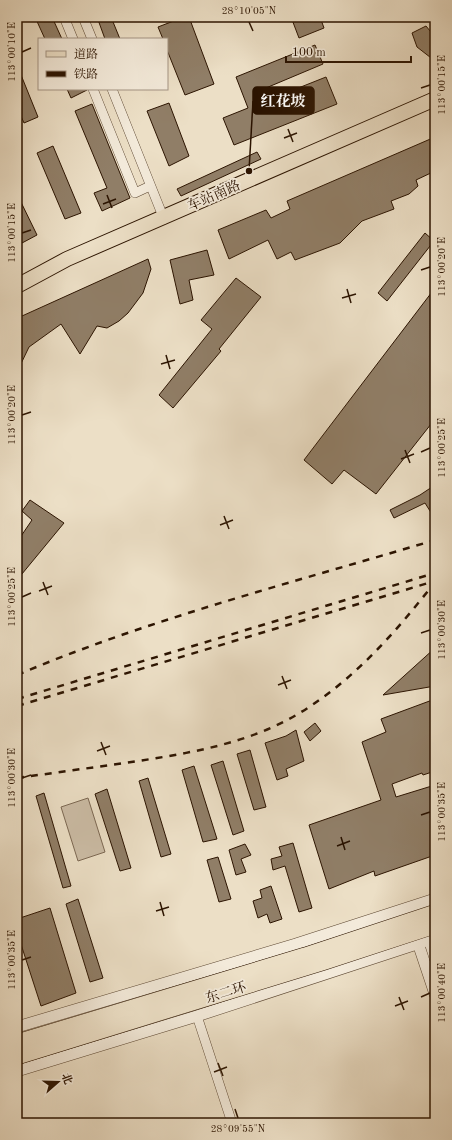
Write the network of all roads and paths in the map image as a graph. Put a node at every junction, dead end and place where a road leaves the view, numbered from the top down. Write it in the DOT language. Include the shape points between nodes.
graph roads {
  1 [pos="64,17"];
  2 [pos="83,17"];
  3 [pos="73,38"];
  4 [pos="92,38"];
  5 [pos="93,90"];
  6 [pos="112,90"];
  7 [pos="435,100"];
  8 [pos="435,108"];
  9 [pos="150,186"];
  10 [pos="164,219"];
  11 [pos="17,286"];
  12 [pos="17,294"];
  13 [pos="435,899"];
  14 [pos="419,904"];
  15 [pos="406,908"];
  16 [pos="435,912"];
  17 [pos="435,926"];
  18 [pos="432,939"];
  19 [pos="418,944"];
  20 [pos="435,958"];
  21 [pos="435,994"];
  22 [pos="197,1016"];
  23 [pos="17,1027"];
  24 [pos="17,1042"];
  25 [pos="17,1057"];
  26 [pos="17,1071"];
  27 [pos="232,1123"];
  1 -- 3 [label="street"];
  2 -- 4 [label="street"];
  5 -- 9 [label="street" via="135,193"];
  6 -- 9 [label="street"];
  7 -- 10 [label="main road, 车站南路"];
  8 -- 12 [label="main road, 车站南路" via="167,226 70,265"];
  9 -- 10 [label="street"];
  10 -- 11 [label="main road, 车站南路" via="67,260"];
  13 -- 14 [label="street"];
  14 -- 15 [label="street"];
  14 -- 18 [label="street"];
  15 -- 19 [label="street"];
  15 -- 23 [label="street" via="296,944"];
  16 -- 24 [label="highway, 东二环, bridge" via="305,955"];
  17 -- 25 [label="highway, 东二环, bridge"];
  18 -- 19 [label="street"];
  18 -- 20 [label="street"];
  19 -- 21 [label="street"];
  19 -- 22 [label="street"];
  22 -- 26 [label="street"];
  22 -- 27 [label="street"];
}
